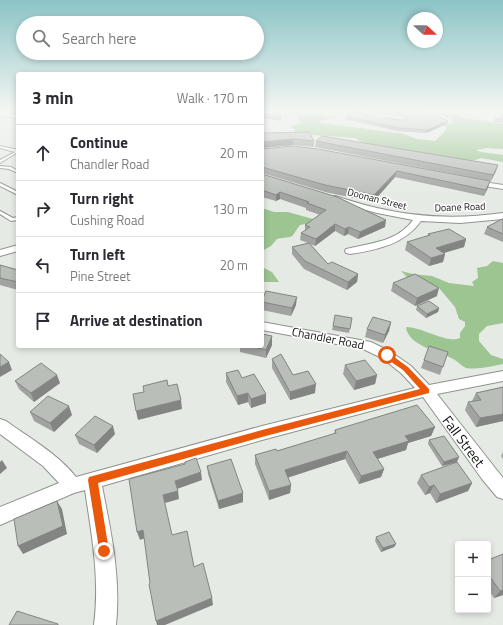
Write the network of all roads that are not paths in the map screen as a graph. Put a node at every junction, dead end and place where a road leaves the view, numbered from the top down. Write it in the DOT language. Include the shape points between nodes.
graph roads {
  1 [pos="0,147"];
  2 [pos="16,151"];
  3 [pos="16,152"];
  4 [pos="0,162"];
  5 [pos="0,167"];
  6 [pos="16,171"];
  7 [pos="465,180"];
  8 [pos="0,184"];
  9 [pos="503,188"];
  10 [pos="16,193"];
  11 [pos="329,197"];
  12 [pos="0,212"];
  13 [pos="503,216"];
  14 [pos="16,219"];
  15 [pos="418,219"];
  16 [pos="350,250"];
  17 [pos="16,251"];
  18 [pos="0,253"];
  19 [pos="264,326"];
  20 [pos="503,376"];
  21 [pos="426,391"];
  22 [pos="0,425"];
  23 [pos="92,480"];
  24 [pos="72,486"];
  25 [pos="503,491"];
  26 [pos="0,516"];
  27 [pos="105,625"];
  1 -- 2 [label="lane"];
  3 -- 4 [label="lane"];
  5 -- 6 [label="lane"];
  7 -- 9 [label="street"];
  8 -- 10 [label="lane"];
  11 -- 15 [label="street, Doonan Street" via="387,214"];
  12 -- 14 [label="lane" via="13,220"];
  13 -- 15 [label="street, Doane Road" via="448,220"];
  15 -- 16 [label="street" via="404,234 379,246"];
  17 -- 18 [label="street"];
  19 -- 21 [label="street, Chandler Road" via="374,348 405,368"];
  20 -- 21 [label="street"];
  21 -- 23 [label="street"];
  21 -- 25 [label="street, Fall Street"];
  22 -- 24 [label="street" via="51,464"];
  23 -- 24 [label="street"];
  23 -- 27 [label="street" via="108,573"];
  24 -- 26 [label="street"];
}
